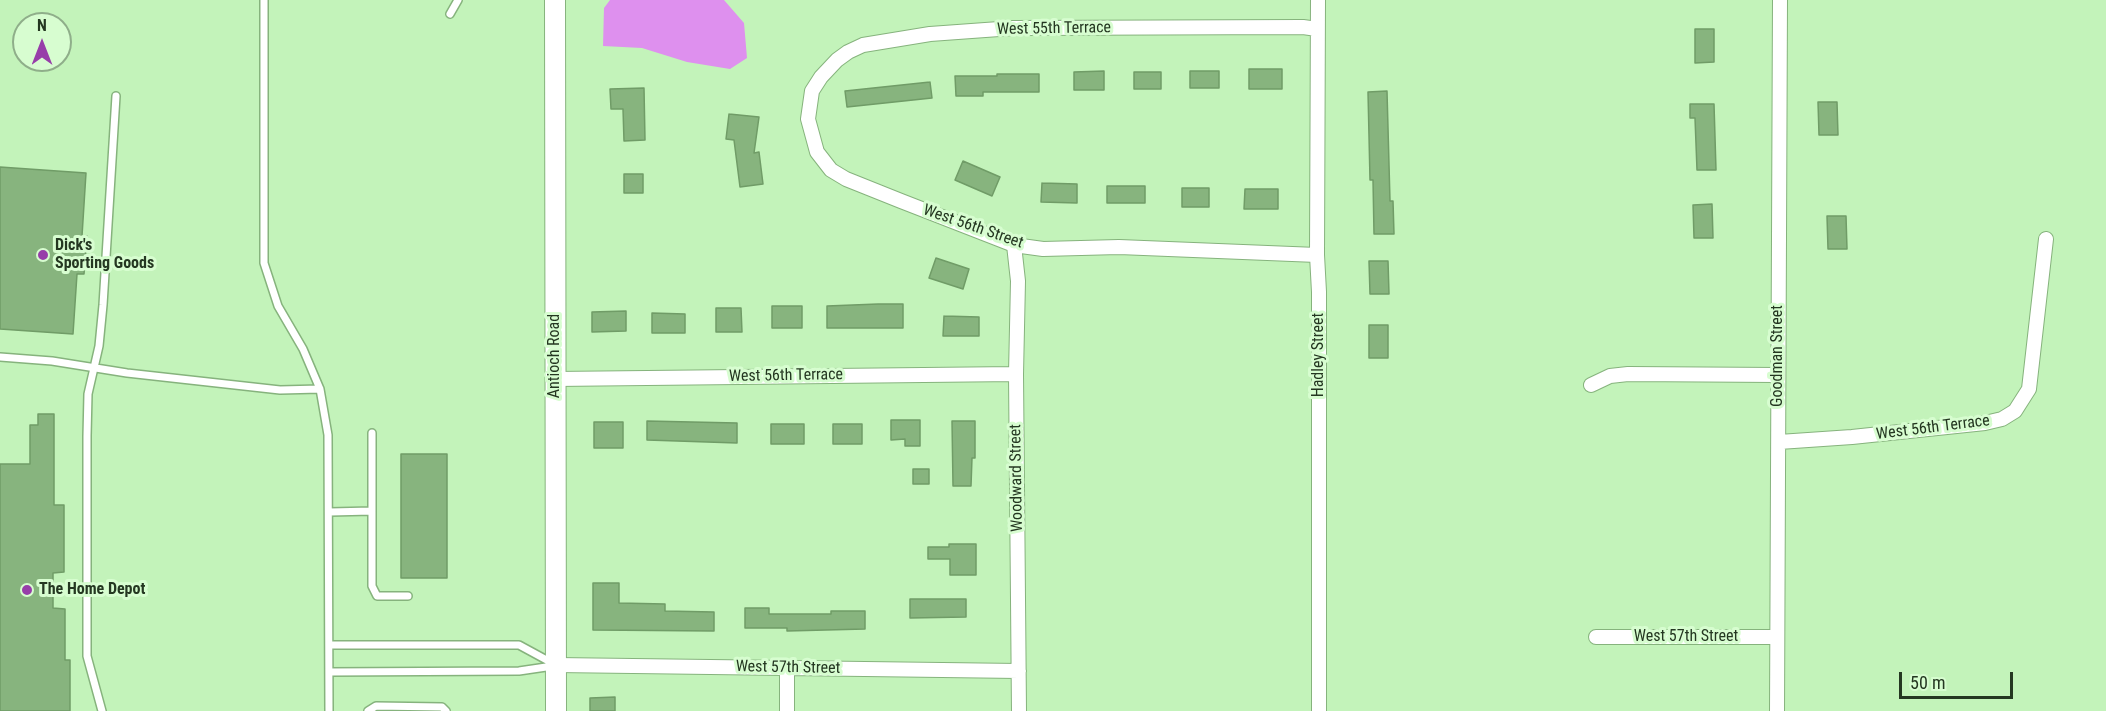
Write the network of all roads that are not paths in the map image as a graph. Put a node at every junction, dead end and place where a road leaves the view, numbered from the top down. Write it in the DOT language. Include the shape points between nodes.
graph roads {
  1 [pos="264,0"];
  2 [pos="458,0"];
  3 [pos="555,0"];
  4 [pos="1318,0"];
  5 [pos="1780,0"];
  6 [pos="450,14"];
  7 [pos="1317,29"];
  8 [pos="812,91"];
  9 [pos="116,96"];
  10 [pos="2046,239"];
  11 [pos="1014,245"];
  12 [pos="1317,255"];
  13 [pos="0,357"];
  14 [pos="93,367"];
  15 [pos="1016,374"];
  16 [pos="1777,375"];
  17 [pos="555,379"];
  18 [pos="1591,385"];
  19 [pos="320,390"];
  20 [pos="372,433"];
  21 [pos="1779,442"];
  22 [pos="372,511"];
  23 [pos="330,512"];
  24 [pos="408,596"];
  25 [pos="1596,636"];
  26 [pos="1776,637"];
  27 [pos="329,645"];
  28 [pos="556,665"];
  29 [pos="787,668"];
  30 [pos="1019,671"];
  31 [pos="329,672"];
  32 [pos="102,711"];
  33 [pos="329,711"];
  34 [pos="368,711"];
  35 [pos="446,711"];
  36 [pos="556,711"];
  37 [pos="787,711"];
  38 [pos="1019,711"];
  39 [pos="1319,711"];
  40 [pos="1777,711"];
  1 -- 19 [label="lane" via="264,263 278,306 303,349"];
  2 -- 6 [label="lane"];
  3 -- 17 [label="main road, Antioch Road"];
  4 -- 7 [label="street, Hadley Street"];
  5 -- 16 [label="street, Goodman Street"];
  7 -- 8 [label="street, West 55th Terrace" via="1013,28 930,34 863,45 848,52"];
  7 -- 12 [label="street, Hadley Street"];
  8 -- 11 [label="street, West 56th Street" via="808,119 811,136 831,170"];
  9 -- 14 [label="lane" via="103,305"];
  10 -- 21 [label="street, West 56th Terrace" via="2029,389 2015,411 1985,423"];
  11 -- 12 [label="street, West 56th Street" via="1043,249"];
  11 -- 15 [label="street, Woodward Street" via="1018,281"];
  12 -- 39 [label="street, Hadley Street"];
  13 -- 14 [label="lane"];
  14 -- 19 [label="lane" via="280,390"];
  14 -- 32 [label="lane" via="87,436 87,656"];
  15 -- 17 [label="street, West 56th Terrace"];
  15 -- 30 [label="street, Woodward Street"];
  16 -- 18 [label="street" via="1628,374 1610,376"];
  16 -- 21 [label="street, Goodman Street"];
  17 -- 28 [label="main road, Antioch Road"];
  19 -- 23 [label="lane" via="328,435"];
  20 -- 22 [label="lane"];
  21 -- 26 [label="street, Goodman Street"];
  22 -- 23 [label="lane"];
  22 -- 24 [label="lane" via="374,592 377,596"];
  23 -- 27 [label="lane"];
  25 -- 26 [label="street, West 57th Street"];
  26 -- 40 [label="street, Goodman Street"];
  27 -- 28 [label="lane" via="519,645"];
  27 -- 31 [label="lane"];
  28 -- 29 [label="street, West 57th Street"];
  28 -- 31 [label="lane" via="519,671"];
  28 -- 36 [label="main road, Antioch Road"];
  29 -- 30 [label="street, West 57th Street"];
  29 -- 37 [label="street"];
  30 -- 38 [label="street, Woodward Street"];
  31 -- 33 [label="lane"];
  34 -- 35 [label="lane" via="376,706 442,707"];
}
